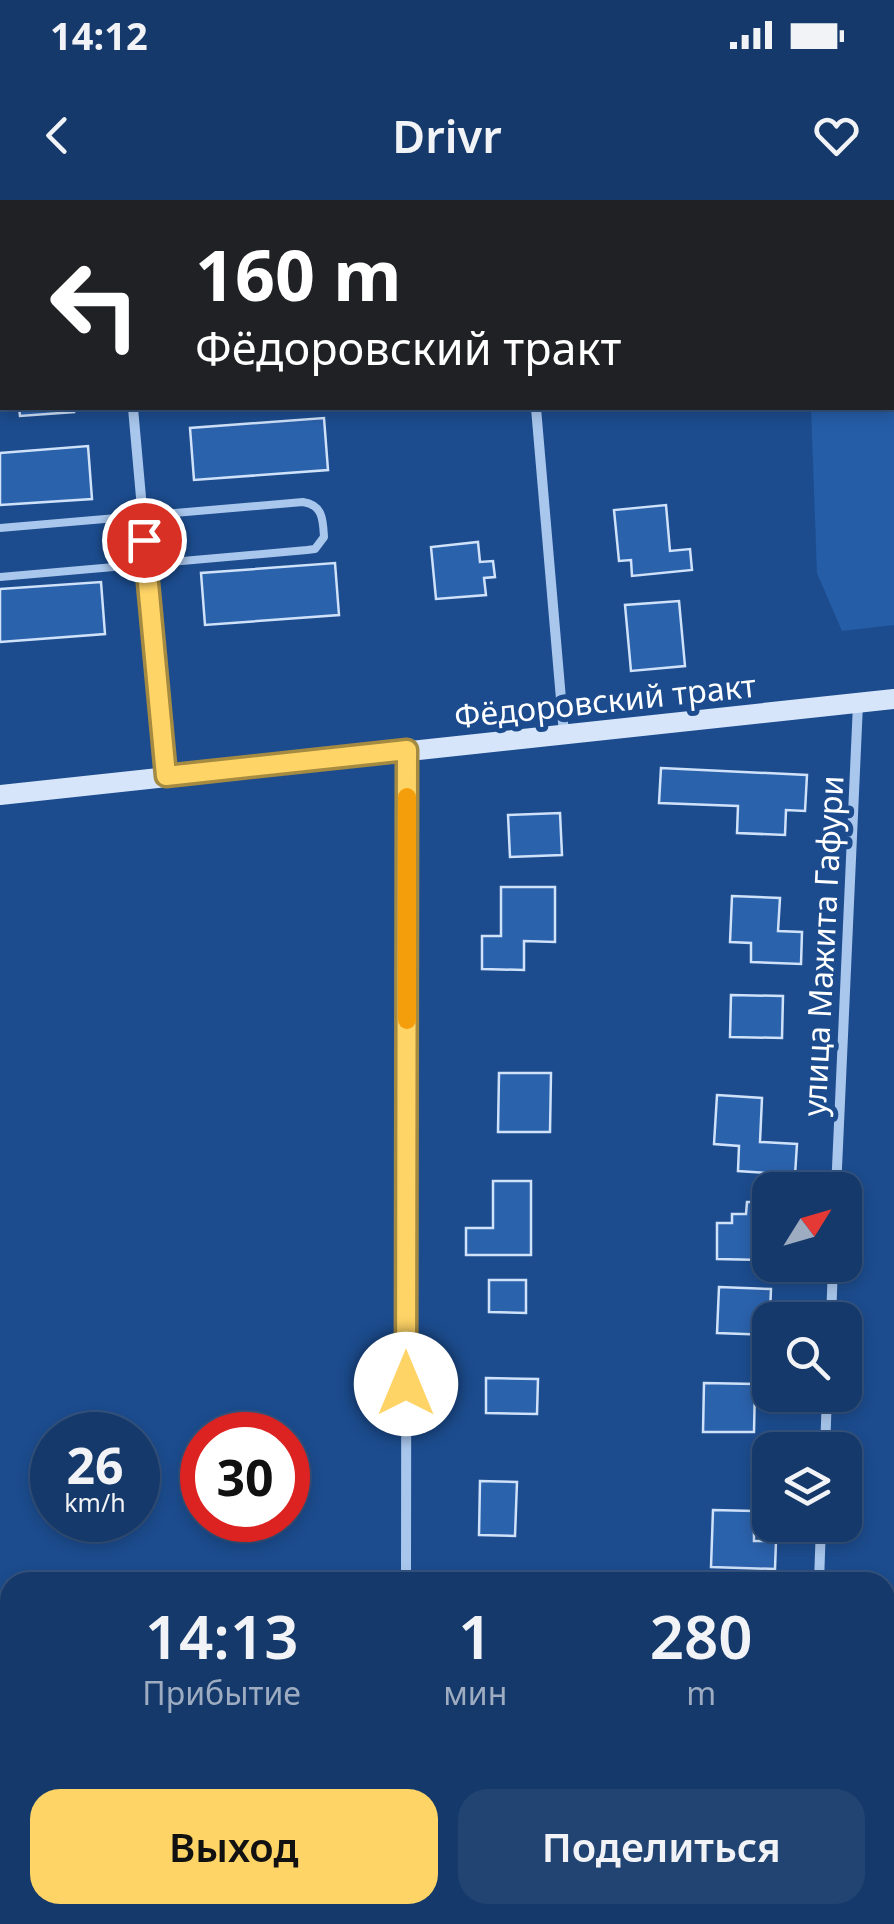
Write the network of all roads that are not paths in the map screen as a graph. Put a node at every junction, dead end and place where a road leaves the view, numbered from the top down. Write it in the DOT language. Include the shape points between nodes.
graph roads {
  1 [pos="133,410"];
  2 [pos="536,410"];
  3 [pos="142,516"];
  4 [pos="0,528"];
  5 [pos="147,564"];
  6 [pos="0,577"];
  7 [pos="894,700"];
  8 [pos="858,704"];
  9 [pos="564,734"];
  10 [pos="407,750"];
  11 [pos="166,776"];
  12 [pos="0,795"];
  13 [pos="837,1172"];
  14 [pos="821,1542"];
  15 [pos="406,1572"];
  16 [pos="820,1572"];
  1 -- 3 [label="street"];
  2 -- 9 [label="street"];
  3 -- 4 [label="lane"];
  3 -- 5 [label="street"];
  3 -- 5 [label="lane" via="303,502 316,506 324,526 315,549"];
  5 -- 6 [label="lane"];
  5 -- 11 [label="street"];
  7 -- 8 [label="street, Фёдоровский тракт"];
  8 -- 9 [label="street, Фёдоровский тракт"];
  8 -- 13 [label="street, улица Мажита Гафури"];
  9 -- 10 [label="street, Фёдоровский тракт"];
  10 -- 11 [label="street, Фёдоровский тракт"];
  10 -- 15 [label="street"];
  11 -- 12 [label="street, Фёдоровский тракт"];
  14 -- 16 [label="street"];
}
